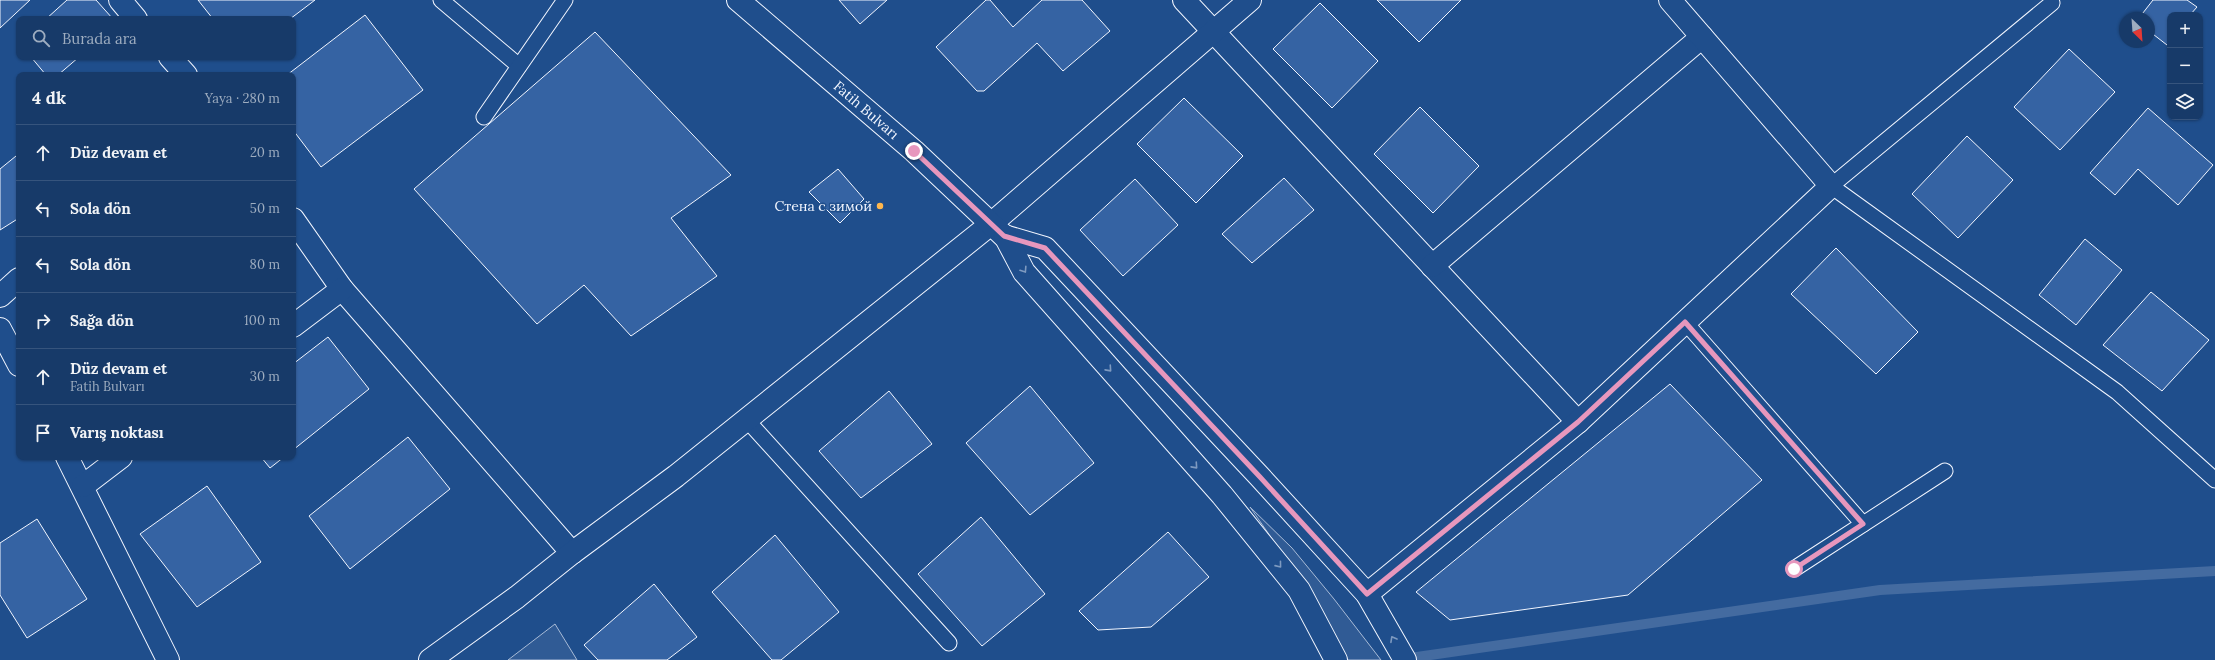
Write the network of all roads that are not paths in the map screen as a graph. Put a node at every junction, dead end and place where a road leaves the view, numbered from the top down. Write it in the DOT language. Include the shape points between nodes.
graph roads {
  1 [pos="120,0"];
  2 [pos="441,0"];
  3 [pos="565,0"];
  4 [pos="738,0"];
  5 [pos="1184,0"];
  6 [pos="1250,0"];
  7 [pos="1670,0"];
  8 [pos="2052,3"];
  9 [pos="133,16"];
  10 [pos="1213,31"];
  11 [pos="1702,37"];
  12 [pos="173,60"];
  13 [pos="519,66"];
  14 [pos="183,72"];
  15 [pos="484,118"];
  16 [pos="1831,186"];
  17 [pos="296,223"];
  18 [pos="998,230"];
  19 [pos="1432,266"];
  20 [pos="16,281"];
  21 [pos="342,289"];
  22 [pos="0,296"];
  23 [pos="1685,322"];
  24 [pos="296,324"];
  25 [pos="0,329"];
  26 [pos="16,359"];
  27 [pos="746,420"];
  28 [pos="1578,422"];
  29 [pos="69,460"];
  30 [pos="117,460"];
  31 [pos="1945,471"];
  32 [pos="2215,480"];
  33 [pos="83,486"];
  34 [pos="1863,524"];
  35 [pos="572,553"];
  36 [pos="1794,569"];
  37 [pos="1367,594"];
  38 [pos="949,643"];
  39 [pos="1332,651"];
  40 [pos="168,660"];
  41 [pos="430,660"];
  42 [pos="1405,660"];
  1 -- 9 [label="street"];
  2 -- 13 [label="lane"];
  3 -- 13 [label="lane"];
  4 -- 18 [label="street, Fatih Bulvarı" via="914,151"];
  5 -- 10 [label="street"];
  6 -- 10 [label="street"];
  7 -- 11 [label="street"];
  8 -- 16 [label="lane"];
  10 -- 18 [label="street"];
  10 -- 19 [label="street"];
  11 -- 16 [label="street"];
  11 -- 19 [label="street"];
  12 -- 14 [label="street"];
  13 -- 15 [label="lane"];
  16 -- 23 [label="street"];
  16 -- 32 [label="lane" via="2117,392"];
  17 -- 21 [label="street"];
  18 -- 27 [label="street"];
  18 -- 37 [label="street" via="1045,248"];
  18 -- 39 [label="street, one-way" via="1024,272 1222,495 1299,590"];
  19 -- 28 [label="street"];
  20 -- 22 [label="street"];
  21 -- 24 [label="street"];
  21 -- 35 [label="street"];
  23 -- 28 [label="street"];
  23 -- 34 [label="lane"];
  25 -- 26 [label="street"];
  27 -- 35 [label="street"];
  27 -- 38 [label="lane"];
  28 -- 37 [label="street"];
  29 -- 33 [label="street"];
  30 -- 33 [label="street"];
  31 -- 34 [label="lane"];
  33 -- 40 [label="street"];
  34 -- 36 [label="lane"];
  35 -- 41 [label="street" via="517,597"];
  42 -- 37 [label="street, one-way"];
}
